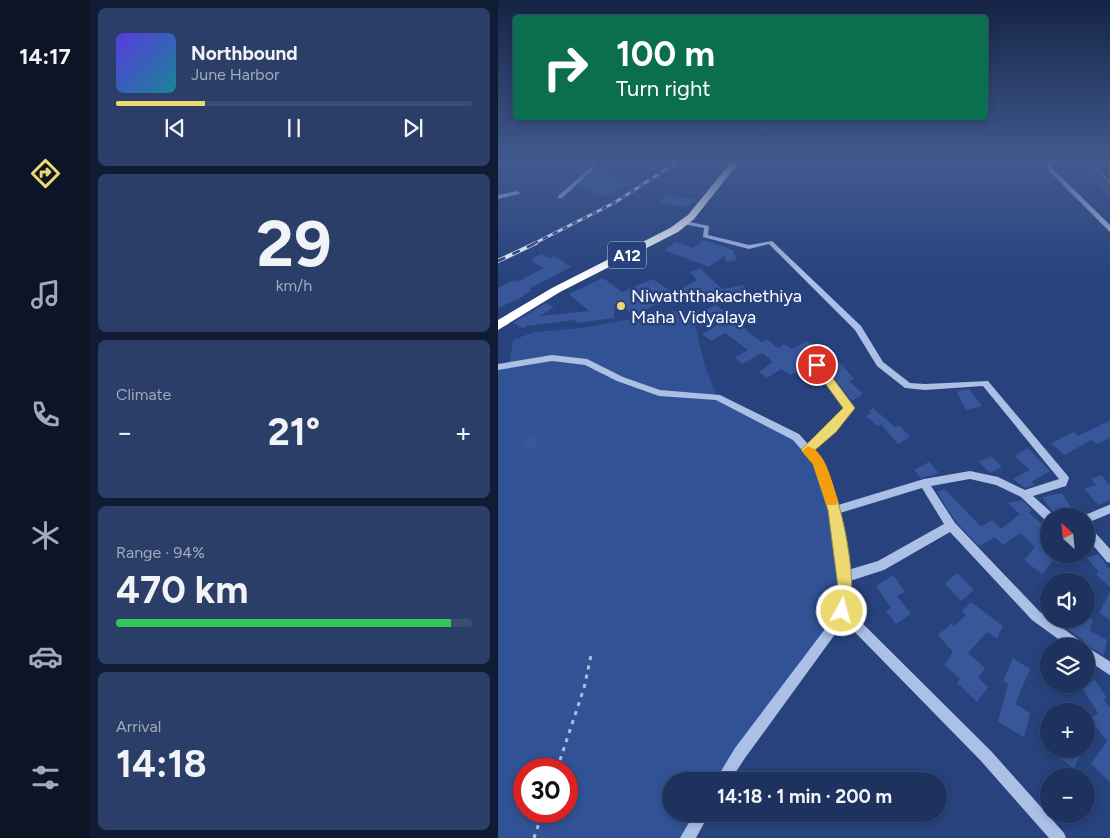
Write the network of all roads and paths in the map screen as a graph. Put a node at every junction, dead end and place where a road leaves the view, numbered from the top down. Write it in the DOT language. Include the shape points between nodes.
graph roads {
  1 [pos="704,200"];
  2 [pos="1080,200"];
  3 [pos="685,223"];
  4 [pos="1110,231"];
  5 [pos="498,326"];
  6 [pos="817,365"];
  7 [pos="498,367"];
  8 [pos="807,450"];
  9 [pos="924,483"];
  10 [pos="1024,494"];
  11 [pos="1110,508"];
  12 [pos="1040,509"];
  13 [pos="835,510"];
  14 [pos="1096,515"];
  15 [pos="951,526"];
  16 [pos="1096,542"];
  17 [pos="1110,558"];
  18 [pos="844,577"];
  19 [pos="842,611"];
  20 [pos="1067,638"];
  21 [pos="592,651"];
  22 [pos="1095,658"];
  23 [pos="1110,670"];
  24 [pos="561,758"];
  25 [pos="728,772"];
  26 [pos="697,822"];
  27 [pos="539,823"];
  28 [pos="534,838"];
  29 [pos="687,838"];
  30 [pos="1059,838"];
  1 -- 3 [label="highway, A12"];
  2 -- 4 [label="street"];
  3 -- 5 [label="highway, A12" via="556,290"];
  3 -- 10 [label="street" via="707,227 705,236 741,246 770,242 858,328 880,364 908,386 985,383 1064,478 1063,483"];
  6 -- 8 [label="street" via="849,409"];
  7 -- 8 [label="street" via="552,358 588,362 659,393 718,397 796,437"];
  8 -- 13 [label="street" via="818,462"];
  9 -- 10 [label="street" via="970,475 998,481"];
  9 -- 13 [label="street"];
  9 -- 15 [label="street"];
  10 -- 12 [label="street"];
  11 -- 14 [label="street"];
  13 -- 18 [label="street"];
  15 -- 18 [label="street" via="880,566"];
  15 -- 20 [label="street" via="1036,616"];
  16 -- 17 [label="street"];
  18 -- 19 [label="street"];
  19 -- 25 [label="street"];
  19 -- 30 [label="street" via="986,756"];
  21 -- 24 [label="path" via="584,688"];
  22 -- 23 [label="street"];
  26 -- 29 [label="street"];
  27 -- 28 [label="path"];
}
